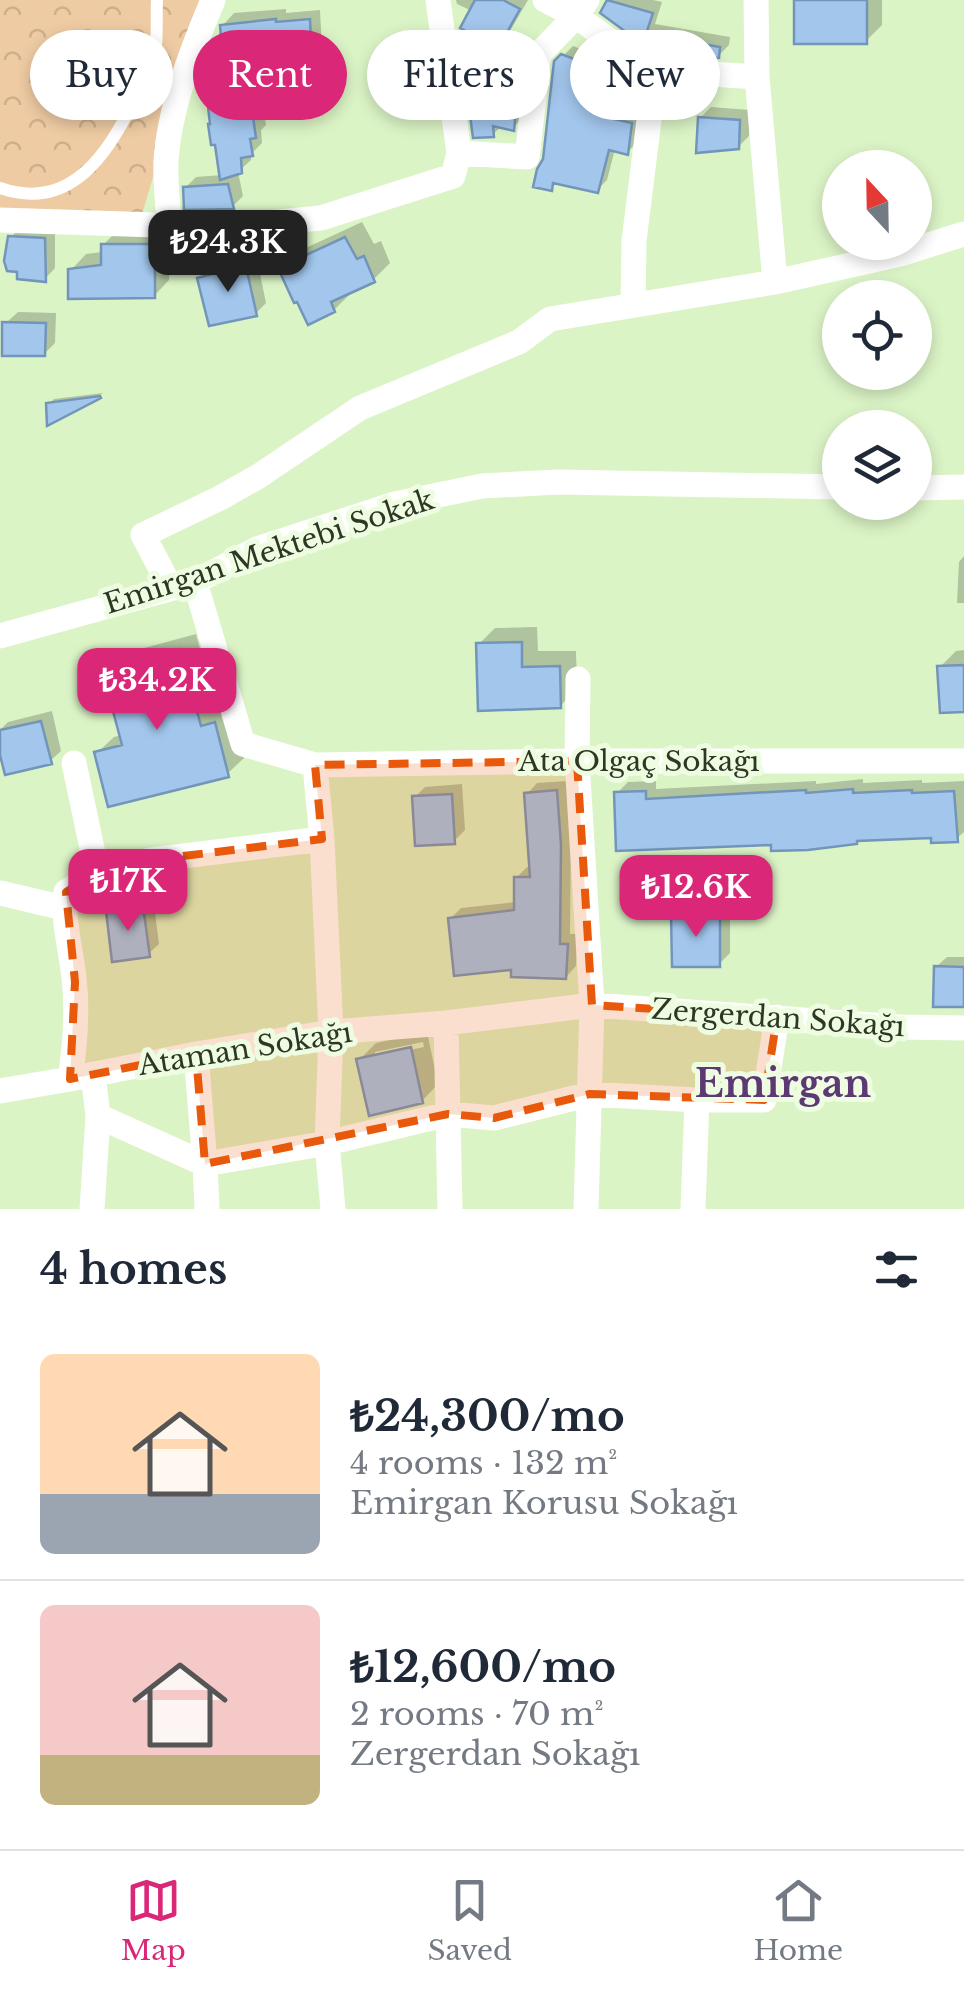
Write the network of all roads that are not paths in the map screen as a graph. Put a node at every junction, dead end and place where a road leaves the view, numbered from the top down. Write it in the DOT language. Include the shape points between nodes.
graph roads {
  1 [pos="157,0"];
  2 [pos="213,0"];
  3 [pos="438,0"];
  4 [pos="545,0"];
  5 [pos="756,0"];
  6 [pos="581,8"];
  7 [pos="605,30"];
  8 [pos="720,75"];
  9 [pos="757,77"];
  10 [pos="649,120"];
  11 [pos="459,152"];
  12 [pos="0,188"];
  13 [pos="0,220"];
  14 [pos="170,225"];
  15 [pos="964,234"];
  16 [pos="774,282"];
  17 [pos="633,305"];
  18 [pos="822,486"];
  19 [pos="964,487"];
  20 [pos="932,488"];
  21 [pos="183,585"];
  22 [pos="0,636"];
  23 [pos="578,680"];
  24 [pos="578,761"];
  25 [pos="964,761"];
  26 [pos="74,763"];
  27 [pos="315,766"];
  28 [pos="322,840"];
  29 [pos="98,872"];
  30 [pos="0,893"];
  31 [pos="64,908"];
  32 [pos="592,1005"];
  33 [pos="777,1016"];
  34 [pos="446,1022"];
  35 [pos="964,1028"];
  36 [pos="330,1032"];
  37 [pos="196,1054"];
  38 [pos="81,1077"];
  39 [pos="0,1092"];
  40 [pos="590,1094"];
  41 [pos="696,1100"];
  42 [pos="448,1114"];
  43 [pos="98,1116"];
  44 [pos="327,1143"];
  45 [pos="205,1164"];
  46 [pos="92,1209"];
  47 [pos="206,1209"];
  48 [pos="333,1209"];
  49 [pos="450,1209"];
  50 [pos="586,1209"];
  51 [pos="693,1209"];
  1 -- 12 [label="lane" via="155,55 121,129 88,172 61,190 18,194"];
  2 -- 14 [label="street" via="175,112 166,160"];
  3 -- 11 [label="street"];
  4 -- 6 [label="street"];
  5 -- 9 [label="street"];
  6 -- 7 [label="street"];
  6 -- 11 [label="street" via="539,54 527,156"];
  8 -- 9 [label="street"];
  9 -- 16 [label="street"];
  10 -- 17 [label="street"];
  11 -- 14 [label="street" via="453,176 321,218"];
  13 -- 14 [label="street"];
  15 -- 16 [label="street"];
  16 -- 17 [label="street"];
  17 -- 21 [label="street" via="550,319 518,342 360,408 233,491 143,535"];
  18 -- 21 [label="street, Emirgan Mektebi Sokak" via="482,486 396,504 274,543"];
  19 -- 20 [label="street"];
  21 -- 22 [label="street, Emirgan Mektebi Sokak"];
  21 -- 27 [label="street, Ata Olgaç Sokağı" via="243,744"];
  23 -- 24 [label="street"];
  24 -- 25 [label="street, Ata Olgaç Sokağı"];
  24 -- 27 [label="street, Ata Olgaç Sokağı"];
  24 -- 32 [label="street"];
  26 -- 29 [label="street"];
  27 -- 28 [label="street"];
  28 -- 29 [label="street"];
  28 -- 36 [label="street"];
  29 -- 31 [label="street" via="66,892"];
  30 -- 31 [label="street"];
  31 -- 38 [label="street"];
  32 -- 33 [label="street, Zergerdan Sokağı"];
  32 -- 34 [label="street, Ataman Sokağı"];
  32 -- 40 [label="street"];
  33 -- 35 [label="street, Zergerdan Sokağı"];
  33 -- 41 [label="street" via="764,1100"];
  34 -- 36 [label="street, Ataman Sokağı"];
  34 -- 42 [label="street"];
  36 -- 37 [label="street, Ataman Sokağı"];
  36 -- 44 [label="street"];
  37 -- 38 [label="street, Ataman Sokağı"];
  37 -- 45 [label="street"];
  38 -- 39 [label="street"];
  38 -- 43 [label="street"];
  40 -- 41 [label="street"];
  40 -- 42 [label="street" via="494,1118"];
  40 -- 50 [label="street"];
  41 -- 51 [label="street"];
  42 -- 44 [label="street"];
  42 -- 49 [label="street"];
  43 -- 45 [label="street"];
  43 -- 46 [label="street"];
  44 -- 45 [label="street"];
  44 -- 48 [label="street"];
  45 -- 47 [label="street"];
}
